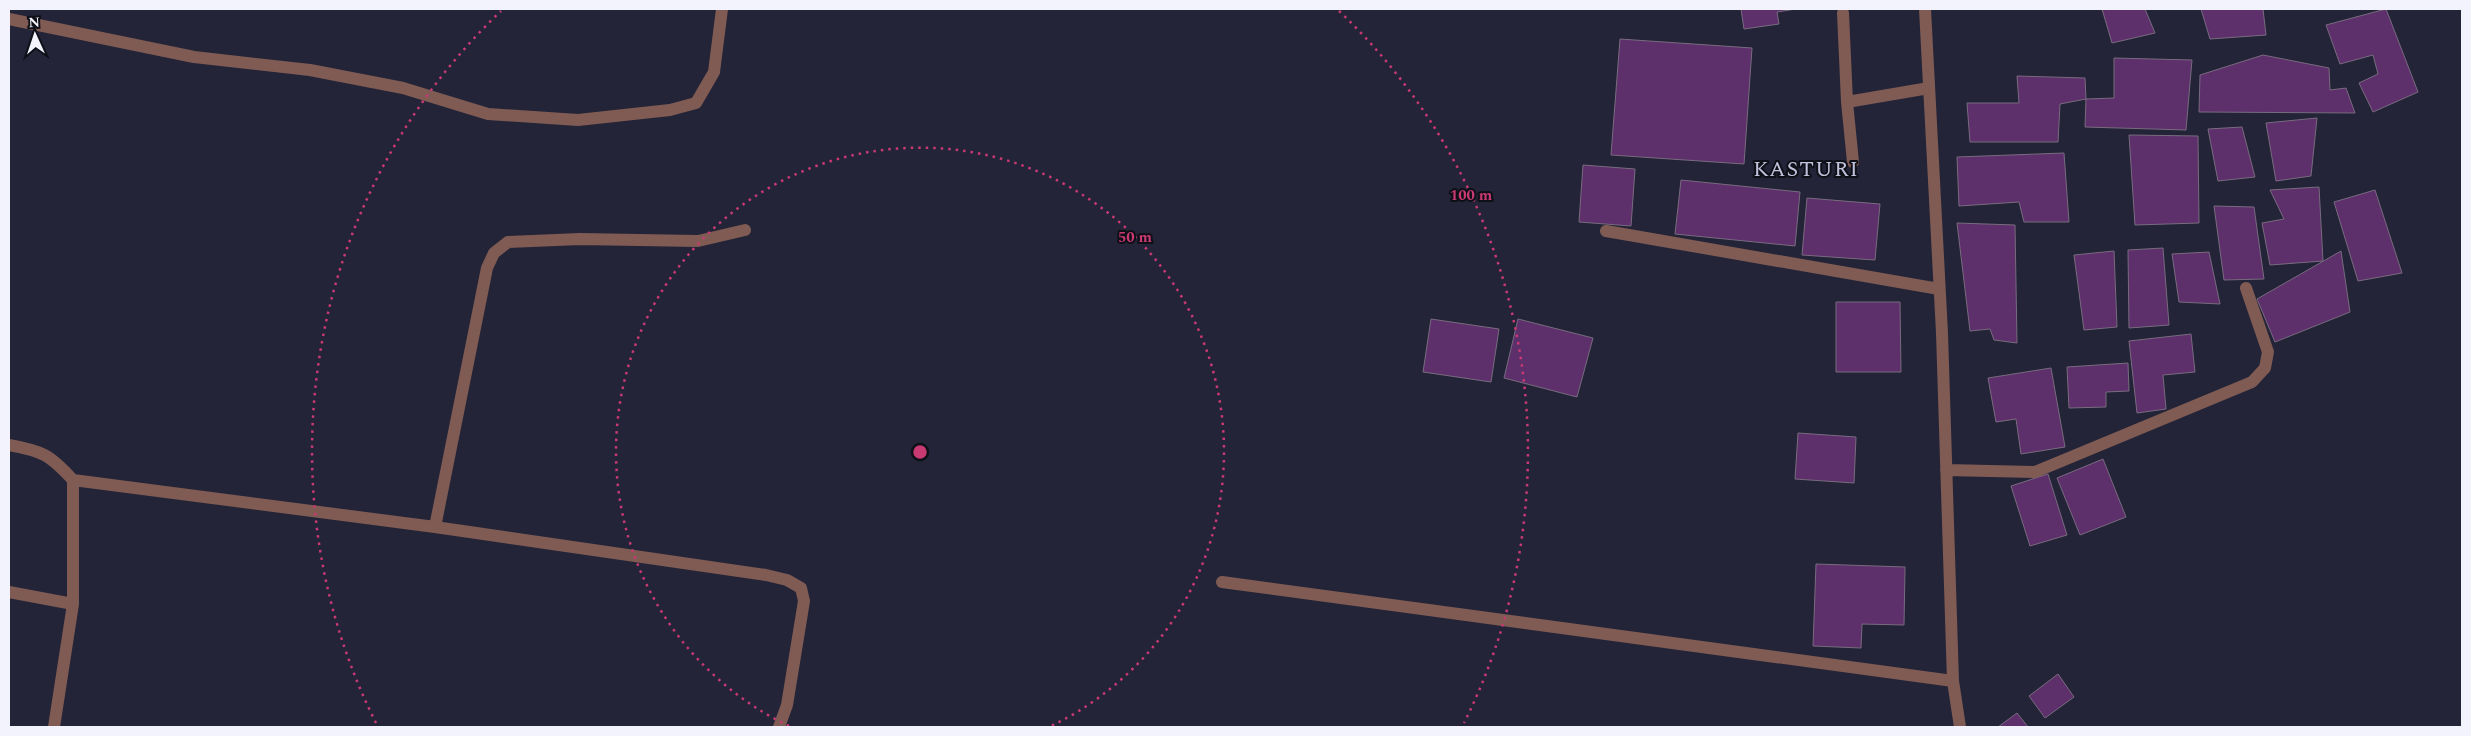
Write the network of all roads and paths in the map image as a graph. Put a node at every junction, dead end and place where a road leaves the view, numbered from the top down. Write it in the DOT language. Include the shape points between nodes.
graph roads {
  1 [pos="722,9"];
  2 [pos="1925,9"];
  3 [pos="1843,13"];
  4 [pos="9,19"];
  5 [pos="1930,88"];
  6 [pos="1847,102"];
  7 [pos="1853,162"];
  8 [pos="745,230"];
  9 [pos="1606,231"];
  10 [pos="2246,288"];
  11 [pos="1939,289"];
  12 [pos="9,445"];
  13 [pos="1946,470"];
  14 [pos="73,480"];
  15 [pos="434,527"];
  16 [pos="1222,582"];
  17 [pos="9,592"];
  18 [pos="73,604"];
  19 [pos="1953,681"];
  20 [pos="54,727"];
  21 [pos="779,727"];
  22 [pos="1960,727"];
  1 -- 4 [label="street" via="714,72 696,103 670,110 578,120 488,114 403,88 310,70 194,58"];
  2 -- 5 [label="street"];
  3 -- 6 [label="street"];
  5 -- 6 [label="street"];
  5 -- 11 [label="street"];
  6 -- 7 [label="street"];
  8 -- 15 [label="street" via="698,241 580,239 508,242 494,253 487,268"];
  9 -- 11 [label="street"];
  10 -- 13 [label="street" via="2268,352 2265,368 2252,382 2035,472"];
  11 -- 13 [label="street"];
  12 -- 14 [label="street" via="37,450 56,462"];
  13 -- 19 [label="street"];
  14 -- 15 [label="street"];
  14 -- 18 [label="street"];
  15 -- 21 [label="street" via="766,575 787,580 801,588 804,601 786,706"];
  16 -- 19 [label="street"];
  17 -- 18 [label="street"];
  18 -- 20 [label="street"];
  19 -- 22 [label="street"];
}
